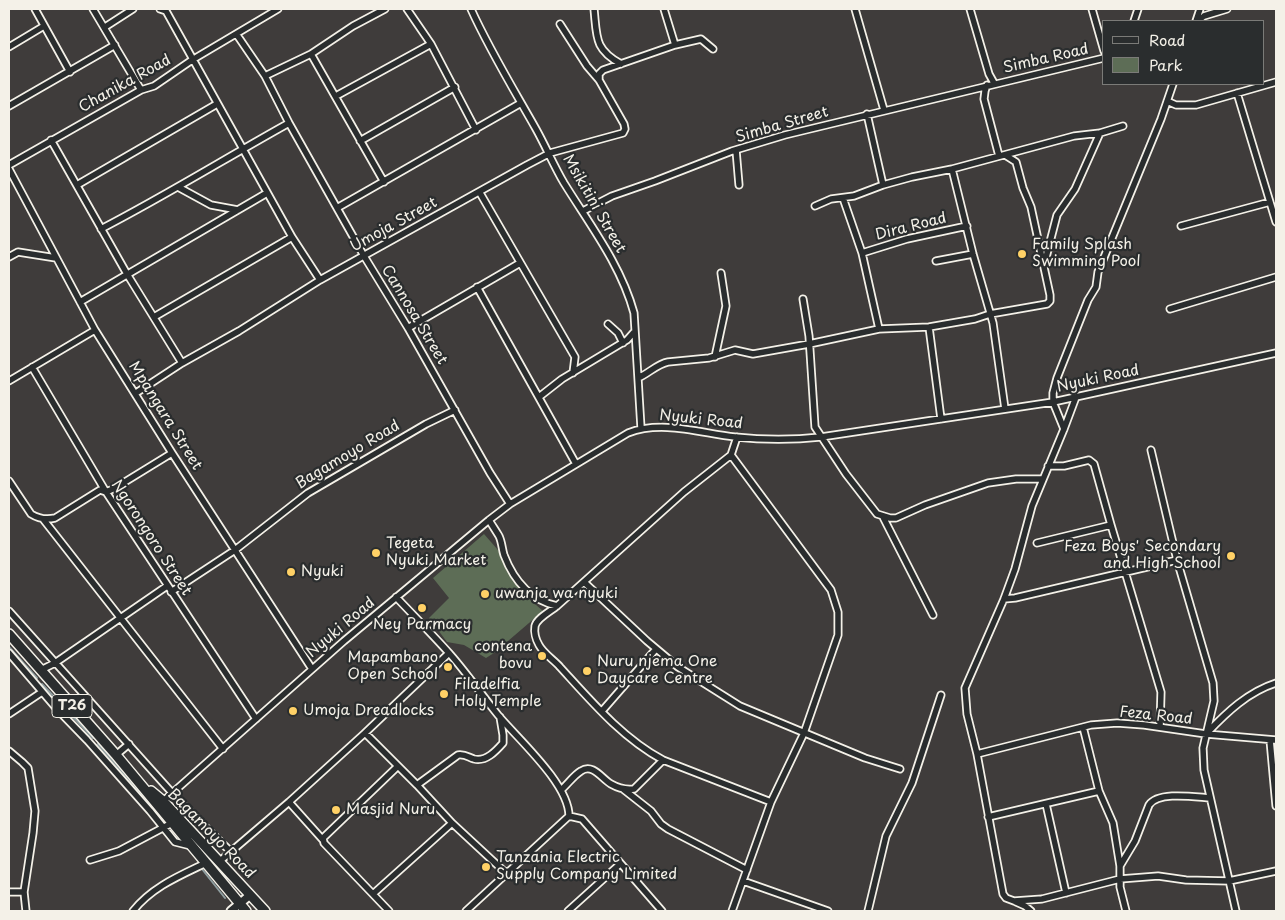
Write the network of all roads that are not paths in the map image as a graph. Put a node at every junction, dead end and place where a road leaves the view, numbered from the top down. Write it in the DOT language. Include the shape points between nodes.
graph roads {
  1 [pos="35,9"];
  2 [pos="93,9"];
  3 [pos="133,9"];
  4 [pos="165,9"];
  5 [pos="278,9"];
  6 [pos="385,9"];
  7 [pos="407,9"];
  8 [pos="471,9"];
  9 [pos="594,9"];
  10 [pos="664,9"];
  11 [pos="854,9"];
  12 [pos="970,9"];
  13 [pos="1092,9"];
  14 [pos="1227,9"];
  15 [pos="1198,20"];
  16 [pos="560,24"];
  17 [pos="44,26"];
  18 [pos="105,28"];
  19 [pos="237,35"];
  20 [pos="115,44"];
  21 [pos="431,44"];
  22 [pos="1102,44"];
  23 [pos="675,45"];
  24 [pos="9,47"];
  25 [pos="712,48"];
  26 [pos="310,54"];
  27 [pos="1102,59"];
  28 [pos="192,60"];
  29 [pos="621,64"];
  30 [pos="70,72"];
  31 [pos="265,76"];
  32 [pos="599,80"];
  33 [pos="1276,82"];
  34 [pos="994,83"];
  35 [pos="987,85"];
  36 [pos="1173,85"];
  37 [pos="455,87"];
  38 [pos="141,90"];
  39 [pos="1237,93"];
  40 [pos="336,96"];
  41 [pos="1167,101"];
  42 [pos="521,103"];
  43 [pos="217,104"];
  44 [pos="9,106"];
  45 [pos="884,110"];
  46 [pos="867,114"];
  47 [pos="288,123"];
  48 [pos="1123,126"];
  49 [pos="476,130"];
  50 [pos="1100,132"];
  51 [pos="50,140"];
  52 [pos="360,141"];
  53 [pos="242,149"];
  54 [pos="736,150"];
  55 [pos="550,153"];
  56 [pos="1002,155"];
  57 [pos="9,165"];
  58 [pos="9,169"];
  59 [pos="952,169"];
  60 [pos="384,182"];
  61 [pos="739,185"];
  62 [pos="883,185"];
  63 [pos="77,186"];
  64 [pos="178,187"];
  65 [pos="267,193"];
  66 [pos="480,193"];
  67 [pos="843,198"];
  68 [pos="1270,202"];
  69 [pos="815,206"];
  70 [pos="337,208"];
  71 [pos="238,210"];
  72 [pos="584,211"];
  73 [pos="1276,218"];
  74 [pos="967,226"];
  75 [pos="1182,226"];
  76 [pos="102,229"];
  77 [pos="292,237"];
  78 [pos="862,253"];
  79 [pos="972,254"];
  80 [pos="364,256"];
  81 [pos="9,257"];
  82 [pos="56,258"];
  83 [pos="936,261"];
  84 [pos="520,263"];
  85 [pos="1044,267"];
  86 [pos="721,273"];
  87 [pos="127,274"];
  88 [pos="1276,277"];
  89 [pos="320,280"];
  90 [pos="477,287"];
  91 [pos="804,299"];
  92 [pos="80,302"];
  93 [pos="1170,309"];
  94 [pos="990,314"];
  95 [pos="154,317"];
  96 [pos="608,324"];
  97 [pos="929,327"];
  98 [pos="408,328"];
  99 [pos="879,329"];
  100 [pos="96,330"];
  101 [pos="635,331"];
  102 [pos="623,342"];
  103 [pos="808,344"];
  104 [pos="1276,353"];
  105 [pos="715,357"];
  106 [pos="182,363"];
  107 [pos="32,367"];
  108 [pos="573,374"];
  109 [pos="638,378"];
  110 [pos="9,381"];
  111 [pos="136,393"];
  112 [pos="539,397"];
  113 [pos="1076,397"];
  114 [pos="1053,402"];
  115 [pos="1005,409"];
  116 [pos="455,410"];
  117 [pos="941,419"];
  118 [pos="640,428"];
  119 [pos="1064,429"];
  120 [pos="737,437"];
  121 [pos="821,437"];
  122 [pos="1151,450"];
  123 [pos="172,453"];
  124 [pos="731,455"];
  125 [pos="576,464"];
  126 [pos="1048,466"];
  127 [pos="1042,479"];
  128 [pos="9,480"];
  129 [pos="106,492"];
  130 [pos="510,504"];
  131 [pos="883,517"];
  132 [pos="42,519"];
  133 [pos="489,520"];
  134 [pos="1111,525"];
  135 [pos="1037,543"];
  136 [pos="235,550"];
  137 [pos="1177,560"];
  138 [pos="1125,572"];
  139 [pos="584,582"];
  140 [pos="167,586"];
  141 [pos="171,592"];
  142 [pos="396,597"];
  143 [pos="1004,598"];
  144 [pos="557,606"];
  145 [pos="9,612"];
  146 [pos="933,615"];
  147 [pos="120,617"];
  148 [pos="9,634"];
  149 [pos="656,649"];
  150 [pos="9,653"];
  151 [pos="449,653"];
  152 [pos="55,663"];
  153 [pos="312,669"];
  154 [pos="43,673"];
  155 [pos="34,683"];
  156 [pos="1276,683"];
  157 [pos="42,692"];
  158 [pos="941,695"];
  159 [pos="602,711"];
  160 [pos="9,714"];
  161 [pos="500,716"];
  162 [pos="256,718"];
  163 [pos="1083,727"];
  164 [pos="1160,727"];
  165 [pos="365,733"];
  166 [pos="804,733"];
  167 [pos="1206,734"];
  168 [pos="100,738"];
  169 [pos="1274,739"];
  170 [pos="129,744"];
  171 [pos="91,745"];
  172 [pos="224,749"];
  173 [pos="9,752"];
  174 [pos="977,754"];
  175 [pos="116,755"];
  176 [pos="662,760"];
  177 [pos="397,767"];
  178 [pos="900,770"];
  179 [pos="417,785"];
  180 [pos="623,789"];
  181 [pos="561,790"];
  182 [pos="1099,791"];
  183 [pos="173,793"];
  184 [pos="1210,798"];
  185 [pos="289,802"];
  186 [pos="770,802"];
  187 [pos="161,804"];
  188 [pos="1046,804"];
  189 [pos="1276,806"];
  190 [pos="569,816"];
  191 [pos="988,817"];
  192 [pos="452,823"];
  193 [pos="168,826"];
  194 [pos="323,840"];
  195 [pos="231,852"];
  196 [pos="90,860"];
  197 [pos="220,861"];
  198 [pos="206,863"];
  199 [pos="620,864"];
  200 [pos="1120,866"];
  201 [pos="747,870"];
  202 [pos="1276,871"];
  203 [pos="506,874"];
  204 [pos="743,880"];
  205 [pos="1120,880"];
  206 [pos="1229,881"];
  207 [pos="9,892"];
  208 [pos="24,892"];
  209 [pos="1066,893"];
  210 [pos="373,894"];
  211 [pos="250,895"];
  212 [pos="1014,901"];
  213 [pos="243,908"];
  214 [pos="26,911"];
  215 [pos="133,911"];
  216 [pos="230,911"];
  217 [pos="265,911"];
  218 [pos="389,911"];
  219 [pos="466,911"];
  220 [pos="568,911"];
  221 [pos="662,911"];
  222 [pos="732,911"];
  223 [pos="828,911"];
  224 [pos="868,911"];
  225 [pos="1031,911"];
  226 [pos="1126,911"];
  227 [pos="1236,911"];
  1 -- 17 [label="street"];
  2 -- 18 [label="street"];
  3 -- 18 [label="street"];
  4 -- 28 [label="street"];
  5 -- 19 [label="street, Chanika Road"];
  6 -- 26 [label="street"];
  7 -- 21 [label="street"];
  8 -- 42 [label="street, Msikitini Street"];
  9 -- 29 [label="street" via="599,45 609,57"];
  10 -- 23 [label="street"];
  11 -- 45 [label="street"];
  12 -- 34 [label="street"];
  13 -- 22 [label="street"];
  14 -- 15 [label="street"];
  16 -- 32 [label="street"];
  17 -- 24 [label="street"];
  17 -- 30 [label="street"];
  18 -- 20 [label="street"];
  19 -- 28 [label="street, Chanika Road"];
  19 -- 31 [label="street, Cannosa Street"];
  20 -- 30 [label="street"];
  20 -- 38 [label="street"];
  21 -- 37 [label="street"];
  21 -- 40 [label="street"];
  23 -- 25 [label="street" via="699,39"];
  23 -- 29 [label="street"];
  26 -- 31 [label="street"];
  26 -- 40 [label="street"];
  27 -- 34 [label="street, Simba Road"];
  28 -- 38 [label="street, Chanika Road" via="154,86"];
  28 -- 43 [label="street"];
  29 -- 32 [label="street" via="603,70"];
  30 -- 44 [label="street"];
  31 -- 47 [label="street, Cannosa Street"];
  32 -- 55 [label="street, Umoja Street" via="624,124 624,131"];
  33 -- 39 [label="street"];
  34 -- 35 [label="street, Simba Street"];
  35 -- 45 [label="street, Simba Street"];
  35 -- 56 [label="street" via="984,98"];
  36 -- 41 [label="street"];
  37 -- 49 [label="street"];
  37 -- 52 [label="street"];
  38 -- 51 [label="street, Chanika Road"];
  39 -- 41 [label="street" via="1196,105 1176,105"];
  39 -- 68 [label="street"];
  40 -- 52 [label="street"];
  41 -- 114 [label="street" via="1098,272 1096,288 1088,300 1058,378"];
  42 -- 49 [label="street"];
  42 -- 55 [label="street, Msikitini Street"];
  43 -- 53 [label="street"];
  43 -- 63 [label="street"];
  45 -- 46 [label="street, Simba Street"];
  46 -- 54 [label="street, Simba Street"];
  46 -- 62 [label="street"];
  47 -- 53 [label="street"];
  47 -- 70 [label="street, Cannosa Street"];
  48 -- 50 [label="street"];
  49 -- 60 [label="street"];
  50 -- 56 [label="street"];
  50 -- 85 [label="street" via="1075,189 1057,215"];
  51 -- 57 [label="street, Chanika Road"];
  51 -- 63 [label="street"];
  52 -- 60 [label="street"];
  53 -- 64 [label="street"];
  53 -- 65 [label="street"];
  54 -- 61 [label="street"];
  54 -- 72 [label="street, Simba Street" via="612,196"];
  55 -- 66 [label="street, Umoja Street"];
  55 -- 72 [label="street, Msikitini Street" via="564,182"];
  56 -- 59 [label="street"];
  56 -- 85 [label="street" via="1016,162 1031,207"];
  58 -- 82 [label="street, Mpangara Street"];
  59 -- 62 [label="street"];
  59 -- 74 [label="street"];
  60 -- 70 [label="street"];
  62 -- 67 [label="street"];
  63 -- 76 [label="street"];
  64 -- 71 [label="street" via="211,205"];
  64 -- 76 [label="street"];
  65 -- 71 [label="street"];
  65 -- 77 [label="street"];
  66 -- 80 [label="street, Umoja Street"];
  66 -- 84 [label="street"];
  67 -- 69 [label="street"];
  67 -- 78 [label="street"];
  68 -- 73 [label="street"];
  68 -- 75 [label="street"];
  70 -- 80 [label="street, Cannosa Street"];
  71 -- 87 [label="street"];
  72 -- 101 [label="street, Msikitini Street" via="630,298"];
  74 -- 78 [label="street, Dira Road"];
  74 -- 79 [label="street"];
  76 -- 87 [label="street"];
  77 -- 89 [label="street"];
  77 -- 95 [label="street"];
  78 -- 99 [label="street"];
  79 -- 83 [label="street"];
  79 -- 94 [label="street"];
  80 -- 89 [label="street, Umoja Street"];
  80 -- 98 [label="street, Cannosa Street"];
  81 -- 82 [label="street" via="22,252"];
  82 -- 92 [label="street, Mpangara Street"];
  84 -- 90 [label="street"];
  84 -- 108 [label="street" via="575,357"];
  85 -- 94 [label="street" via="1051,298 1047,304"];
  86 -- 105 [label="street" via="726,306"];
  87 -- 92 [label="street"];
  87 -- 95 [label="street"];
  88 -- 93 [label="street"];
  89 -- 106 [label="street, Umoja Street"];
  90 -- 98 [label="street"];
  90 -- 112 [label="street"];
  91 -- 103 [label="street"];
  92 -- 100 [label="street, Mpangara Street"];
  94 -- 97 [label="street"];
  94 -- 115 [label="street"];
  95 -- 106 [label="street"];
  96 -- 102 [label="street"];
  97 -- 99 [label="street"];
  97 -- 117 [label="street"];
  98 -- 116 [label="street, Cannosa Street"];
  99 -- 103 [label="street"];
  100 -- 107 [label="street"];
  100 -- 111 [label="street, Mpangara Street"];
  101 -- 102 [label="street"];
  101 -- 109 [label="street, Msikitini Street"];
  102 -- 108 [label="street"];
  103 -- 105 [label="street" via="753,354 734,350"];
  103 -- 121 [label="street" via="815,427"];
  104 -- 113 [label="street, Nyuki Road"];
  105 -- 109 [label="street" via="662,363"];
  106 -- 111 [label="street, Umoja Street"];
  107 -- 110 [label="street"];
  107 -- 129 [label="street, Ngorongoro Street"];
  108 -- 112 [label="street"];
  109 -- 118 [label="street, Msikitini Street"];
  111 -- 123 [label="street, Mpangara Street"];
  112 -- 125 [label="street"];
  113 -- 114 [label="street, Nyuki Road"];
  113 -- 119 [label="street"];
  114 -- 115 [label="street, Nyuki Road"];
  114 -- 119 [label="street"];
  115 -- 117 [label="street, Nyuki Road"];
  116 -- 130 [label="street, Cannosa Street"];
  116 -- 136 [label="street, Bagamoyo Road" via="308,493"];
  117 -- 121 [label="street, Nyuki Road"];
  118 -- 120 [label="street, Nyuki Road" via="668,427"];
  118 -- 125 [label="street, Nyuki Road"];
  119 -- 126 [label="street"];
  120 -- 121 [label="street, Nyuki Road" via="794,440"];
  120 -- 124 [label="street"];
  121 -- 131 [label="street" via="873,509"];
  122 -- 137 [label="street"];
  123 -- 129 [label="street"];
  123 -- 136 [label="street, Mpangara Street"];
  124 -- 139 [label="street" via="684,492"];
  124 -- 166 [label="street" via="831,590 838,612 838,635"];
  125 -- 130 [label="street, Nyuki Road"];
  126 -- 127 [label="street"];
  126 -- 134 [label="street" via="1093,461"];
  127 -- 131 [label="street" via="988,483 896,518"];
  127 -- 143 [label="street"];
  128 -- 132 [label="street" via="31,514"];
  129 -- 132 [label="street" via="100,490 55,518"];
  129 -- 140 [label="street, Ngorongoro Street"];
  130 -- 133 [label="street, Nyuki Road"];
  131 -- 146 [label="street"];
  132 -- 147 [label="street"];
  133 -- 142 [label="street, Nyuki Road"];
  133 -- 144 [label="street" via="519,582 529,594"];
  134 -- 135 [label="street"];
  134 -- 138 [label="street"];
  136 -- 141 [label="street, Bagamoyo Road"];
  136 -- 153 [label="street, Mpangara Street"];
  137 -- 138 [label="street"];
  137 -- 167 [label="street" via="1213,682 1214,701"];
  138 -- 143 [label="street"];
  138 -- 164 [label="street" via="1161,692"];
  139 -- 144 [label="street"];
  139 -- 149 [label="street"];
  140 -- 141 [label="street, Ngorongoro Street"];
  140 -- 147 [label="street"];
  141 -- 162 [label="street, Ngorongoro Street"];
  142 -- 151 [label="street"];
  142 -- 153 [label="street, Nyuki Road"];
  143 -- 174 [label="street" via="965,688 967,714"];
  144 -- 159 [label="street" via="536,623 540,647"];
  145 -- 152 [label="street"];
  147 -- 152 [label="street"];
  147 -- 172 [label="street"];
  148 -- 154 [label="highway, Bagamoyo Road / T26"];
  149 -- 159 [label="street"];
  149 -- 166 [label="street" via="700,682 740,706"];
  150 -- 155 [label="street"];
  151 -- 161 [label="street"];
  151 -- 165 [label="street"];
  152 -- 154 [label="street"];
  152 -- 170 [label="street"];
  153 -- 162 [label="street, Nyuki Road"];
  154 -- 155 [label="street"];
  154 -- 168 [label="highway, Bagamoyo Road / T26"];
  155 -- 157 [label="street"];
  156 -- 167 [label="street" via="1245,698"];
  157 -- 160 [label="street"];
  157 -- 171 [label="street"];
  158 -- 224 [label="street" via="912,783 886,836"];
  159 -- 176 [label="street" via="634,742"];
  161 -- 179 [label="street" via="503,740 495,751 478,760 458,754"];
  161 -- 181 [label="street" via="527,744"];
  162 -- 172 [label="street, Nyuki Road"];
  163 -- 164 [label="street, Feza Road" via="1117,723"];
  163 -- 174 [label="street, Feza Road"];
  163 -- 182 [label="street"];
  164 -- 167 [label="street, Feza Road"];
  165 -- 177 [label="street"];
  165 -- 185 [label="street"];
  166 -- 178 [label="street"];
  166 -- 186 [label="street"];
  167 -- 169 [label="street, Feza Road"];
  167 -- 184 [label="street" via="1204,770"];
  168 -- 171 [label="street"];
  168 -- 175 [label="highway, Bagamoyo Road / T26"];
  169 -- 189 [label="street"];
  170 -- 175 [label="street"];
  170 -- 183 [label="street"];
  171 -- 193 [label="street"];
  172 -- 183 [label="street, Nyuki Road"];
  173 -- 208 [label="street" via="28,768 35,811"];
  174 -- 191 [label="street"];
  175 -- 187 [label="highway, Bagamoyo Road / T26"];
  176 -- 180 [label="street" via="634,789"];
  176 -- 186 [label="street"];
  177 -- 179 [label="street"];
  177 -- 194 [label="street" via="324,835"];
  179 -- 192 [label="street"];
  180 -- 181 [label="street" via="589,769 581,771"];
  180 -- 201 [label="street" via="668,829"];
  181 -- 190 [label="street"];
  182 -- 188 [label="street"];
  182 -- 200 [label="street" via="1113,823"];
  183 -- 187 [label="street, Nyuki Road"];
  183 -- 195 [label="street"];
  184 -- 200 [label="street" via="1167,796 1153,800"];
  184 -- 206 [label="street"];
  185 -- 194 [label="street"];
  185 -- 195 [label="street"];
  186 -- 201 [label="street"];
  187 -- 193 [label="highway, Bagamoyo Road / T26"];
  187 -- 197 [label="highway, Bagamoyo Road / T26"];
  188 -- 191 [label="street"];
  188 -- 209 [label="street"];
  190 -- 199 [label="street" via="582,819"];
  190 -- 203 [label="street"];
  191 -- 212 [label="street" via="1002,890 1006,898"];
  192 -- 203 [label="street"];
  192 -- 210 [label="street"];
  193 -- 196 [label="street" via="119,851"];
  193 -- 198 [label="highway, Bagamoyo Road / T26"];
  194 -- 210 [label="street"];
  195 -- 197 [label="street"];
  197 -- 211 [label="highway, Bagamoyo Road / T26"];
  198 -- 213 [label="highway, Bagamoyo Road / T26"];
  198 -- 215 [label="street" via="155,890"];
  199 -- 220 [label="street"];
  199 -- 221 [label="street"];
  200 -- 205 [label="street"];
  201 -- 204 [label="street"];
  202 -- 206 [label="street"];
  203 -- 219 [label="street"];
  204 -- 222 [label="street"];
  204 -- 223 [label="street"];
  205 -- 206 [label="street" via="1158,876"];
  205 -- 209 [label="street"];
  205 -- 226 [label="street"];
  206 -- 227 [label="street"];
  207 -- 208 [label="street"];
  208 -- 214 [label="street"];
  209 -- 212 [label="street"];
  210 -- 218 [label="street"];
  211 -- 213 [label="main road"];
  211 -- 217 [label="highway, Bagamoyo Road / T26"];
  212 -- 225 [label="street"];
  213 -- 216 [label="main road"];
}
